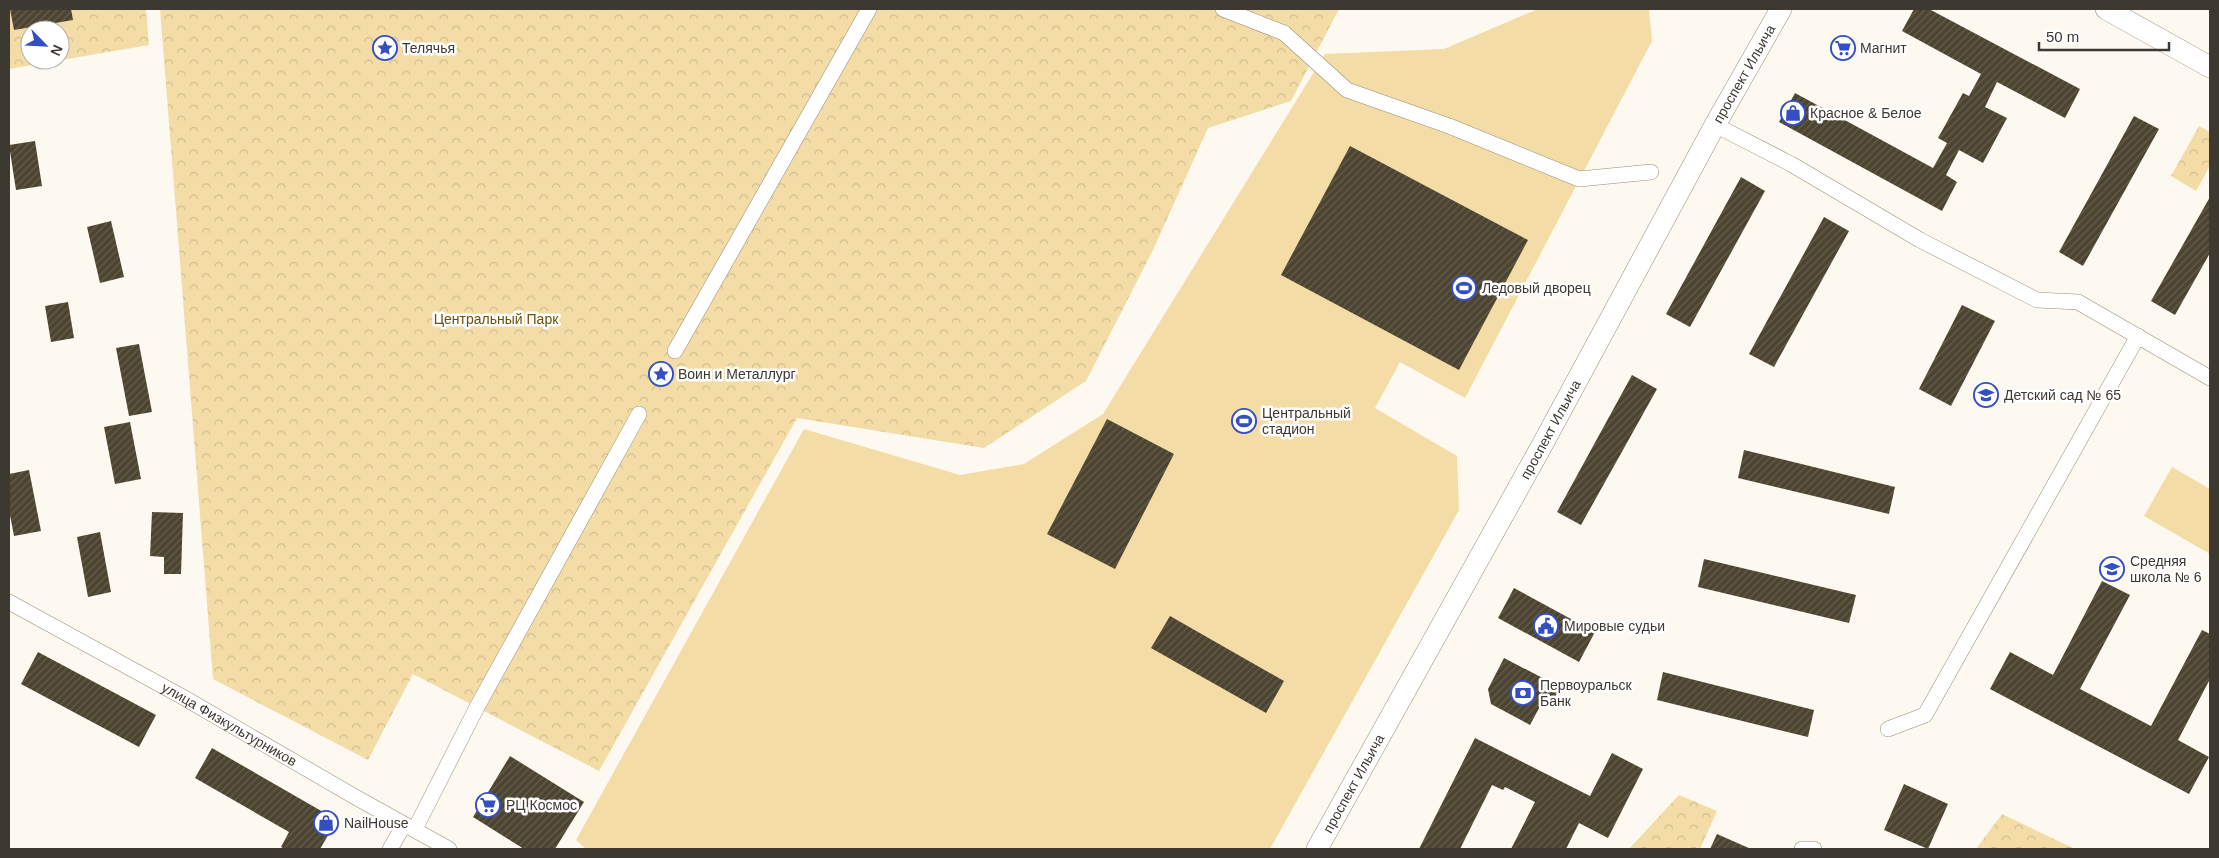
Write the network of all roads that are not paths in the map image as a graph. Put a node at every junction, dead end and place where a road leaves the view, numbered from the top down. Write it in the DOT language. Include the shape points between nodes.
graph roads {
  1 [pos="869,9"];
  2 [pos="1223,9"];
  3 [pos="1781,9"];
  4 [pos="2106,9"];
  5 [pos="2210,67"];
  6 [pos="1715,125"];
  7 [pos="1652,172"];
  8 [pos="2138,336"];
  9 [pos="675,351"];
  10 [pos="2210,378"];
  11 [pos="639,414"];
  12 [pos="9,602"];
  13 [pos="1888,729"];
  14 [pos="409,827"];
  15 [pos="390,849"];
  16 [pos="450,849"];
  17 [pos="1317,849"];
  18 [pos="1802,849"];
  19 [pos="1814,849"];
  1 -- 9 [label="street"];
  2 -- 7 [label="street" via="1284,33 1348,90 1449,126 1579,179"];
  3 -- 6 [label="main road, проспект Ильича"];
  4 -- 5 [label="main road"];
  6 -- 8 [label="street" via="1791,164 1920,240 2037,300 2078,302"];
  6 -- 17 [label="main road, проспект Ильича" via="1540,449"];
  8 -- 10 [label="street"];
  8 -- 13 [label="street" via="1925,715"];
  11 -- 14 [label="street"];
  12 -- 14 [label="street, улица Физкультурников"];
  14 -- 15 [label="street"];
  14 -- 16 [label="street, улица Физкультурников"];
  18 -- 19 [label="street"];
}
